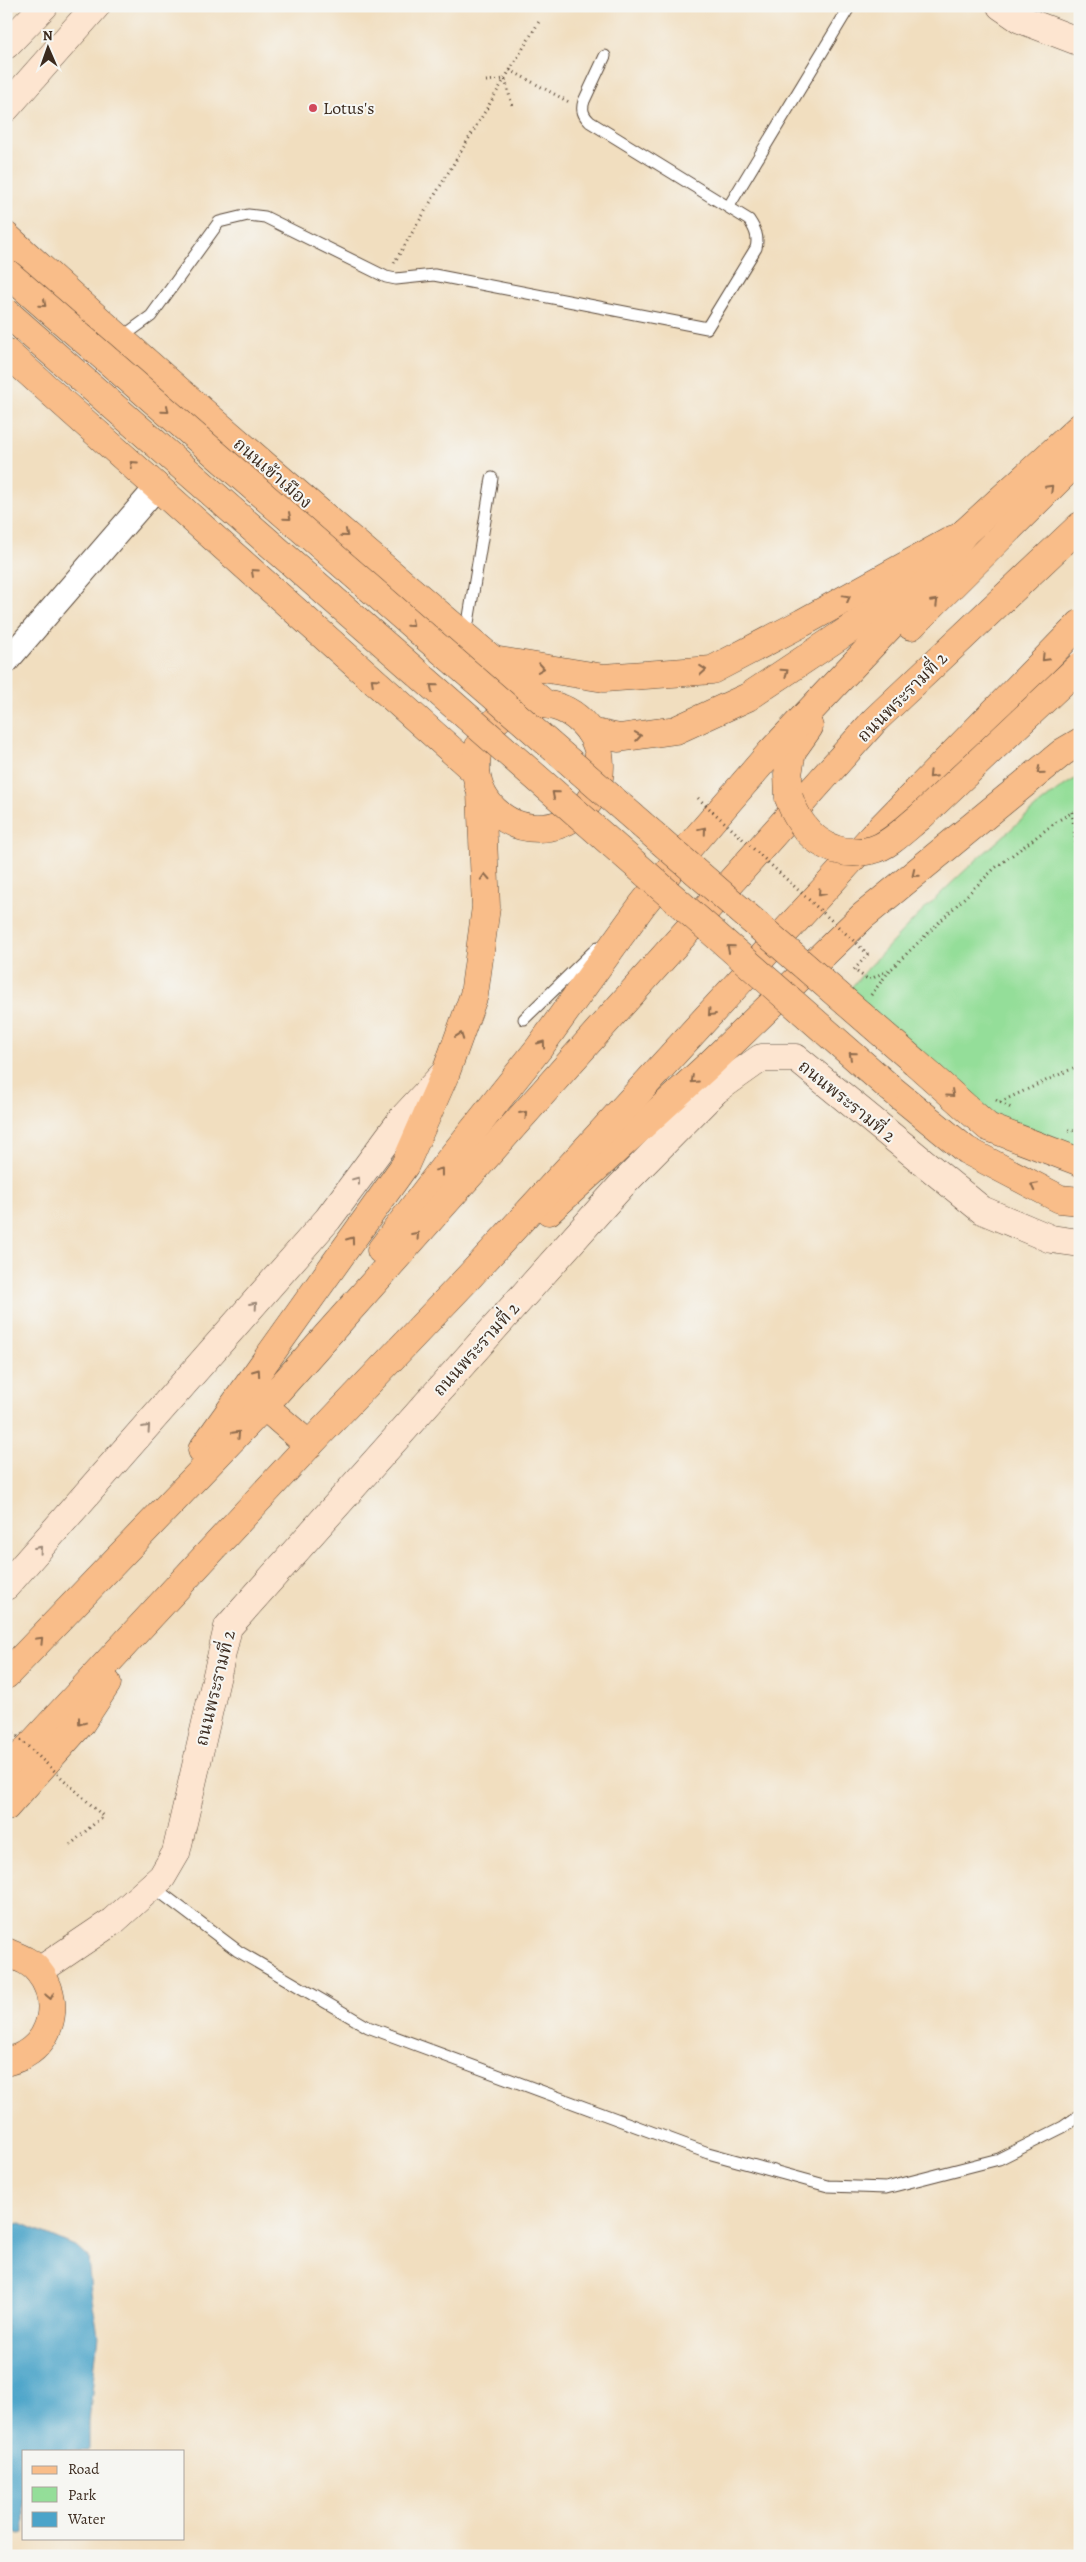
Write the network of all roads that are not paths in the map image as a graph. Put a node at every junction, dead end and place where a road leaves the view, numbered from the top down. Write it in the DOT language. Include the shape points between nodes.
graph roads {
  1 [pos="44,6"];
  2 [pos="96,6"];
  3 [pos="850,6"];
  4 [pos="1001,6"];
  5 [pos="1080,42"];
  6 [pos="6,45"];
  7 [pos="605,56"];
  8 [pos="6,108"];
  9 [pos="729,206"];
  10 [pos="6,236"];
  11 [pos="6,272"];
  12 [pos="6,312"];
  13 [pos="119,339"];
  14 [pos="6,352"];
  15 [pos="1080,427"];
  16 [pos="1080,458"];
  17 [pos="492,478"];
  18 [pos="158,486"];
  19 [pos="1080,526"];
  20 [pos="964,533"];
  21 [pos="1080,624"];
  22 [pos="466,637"];
  23 [pos="493,660"];
  24 [pos="6,662"];
  25 [pos="1080,666"];
  26 [pos="545,704"];
  27 [pos="590,732"];
  28 [pos="1080,742"];
  29 [pos="478,782"];
  30 [pos="599,783"];
  31 [pos="574,818"];
  32 [pos="682,855"];
  33 [pos="649,896"];
  34 [pos="524,1019"];
  35 [pos="446,1072"];
  36 [pos="1080,1162"];
  37 [pos="1080,1201"];
  38 [pos="1080,1243"];
  39 [pos="468,1278"];
  40 [pos="264,1406"];
  41 [pos="309,1445"];
  42 [pos="148,1526"];
  43 [pos="6,1586"];
  44 [pos="145,1622"];
  45 [pos="6,1675"];
  46 [pos="6,1772"];
  47 [pos="6,1807"];
  48 [pos="152,1886"];
  49 [pos="6,1952"];
  50 [pos="39,1971"];
  51 [pos="6,2062"];
  52 [pos="1080,2115"];
  1 -- 6 [label="main road"];
  2 -- 8 [label="main road"];
  3 -- 9 [label="lane"];
  4 -- 5 [label="main road" via="1020,19"];
  7 -- 9 [label="lane" via="582,109 590,122"];
  9 -- 13 [label="lane" via="749,220 758,240 707,328 434,275 386,277 265,217 248,215 219,222 151,316"];
  10 -- 13 [label="main road, ถนนเข้าเมือง"];
  11 -- 36 [label="main road, one-way, bridge" via="988,1127"];
  37 -- 12 [label="main road, one-way, bridge" via="1060,1199 966,1150 889,1087"];
  13 -- 22 [label="main road, ถนนเข้าเมือง, one-way"];
  18 -- 14 [label="main road, ถนนเข้าเมือง, one-way"];
  15 -- 20 [label="main road"];
  25 -- 16 [label="main road, one-way, bridge" via="920,817 895,838 873,850 837,851 820,843 796,817 788,795 788,774 792,751 809,727"];
  17 -- 22 [label="lane"];
  18 -- 24 [label="street"];
  29 -- 18 [label="main road, ถนนเข้าเมือง, one-way"];
  40 -- 19 [label="main road, ถนนพระรามที่ 2, one-way" via="875,720"];
  23 -- 20 [label="main road, one-way" via="604,678 712,670"];
  27 -- 20 [label="main road, one-way" via="618,738 676,730 748,697 880,609"];
  32 -- 20 [label="main road, one-way" via="771,752 908,606"];
  21 -- 39 [label="main road, one-way" via="873,836"];
  22 -- 23 [label="main road, ถนนเข้าเมือง"];
  23 -- 26 [label="main road, ถนนเข้าเมือง"];
  26 -- 27 [label="main road, ถนนเข้าเมือง" via="566,710 584,722"];
  26 -- 29 [label="main road, ถนนเข้าเมือง" via="526,705 509,711 494,722 480,745"];
  27 -- 30 [label="main road, ถนนเข้าเมือง" via="596,740 601,761"];
  28 -- 39 [label="main road, one-way" via="1063,752 863,916 585,1181"];
  29 -- 31 [label="main road, ถนนเข้าเมือง" via="494,810 512,823 533,828 554,827"];
  35 -- 29 [label="main road, one-way" via="474,996 486,907"];
  30 -- 31 [label="main road, ถนนเข้าเมือง" via="590,802"];
  30 -- 32 [label="main road"];
  31 -- 33 [label="main road"];
  32 -- 33 [label="main road"];
  33 -- 34 [label="lane"];
  40 -- 33 [label="main road, one-way" via="446,1163 539,1048"];
  42 -- 35 [label="main road, one-way" via="405,1164"];
  43 -- 35 [label="main road, one-way" via="328,1219 403,1118"];
  38 -- 48 [label="main road, ถนนพระรามที่ 2" via="1051,1239 982,1210 796,1058 762,1058 716,1090 621,1186 228,1627 176,1853 162,1877"];
  39 -- 41 [label="main road"];
  40 -- 41 [label="main road"];
  42 -- 40 [label="main road, ถนนพระรามที่ 2, one-way"];
  41 -- 44 [label="main road"];
  45 -- 42 [label="main road, ถนนพระรามที่ 2, one-way"];
  44 -- 46 [label="main road"];
  44 -- 47 [label="main road, one-way" via="81,1723"];
  48 -- 50 [label="main road, ถนนพระรามที่ 2" via="113,1921"];
  48 -- 52 [label="lane" via="238,1951 368,2026 708,2153 828,2186 886,2188 999,2159"];
  49 -- 50 [label="main road" via="24,1958"];
  50 -- 51 [label="main road, one-way" via="49,1988 52,2006 49,2026 39,2043 24,2055"];
}
